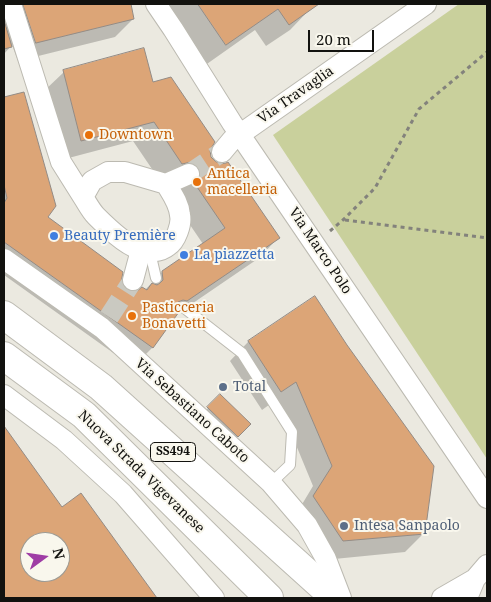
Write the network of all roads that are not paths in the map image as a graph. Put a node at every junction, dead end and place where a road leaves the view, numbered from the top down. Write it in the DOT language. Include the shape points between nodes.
graph roads {
  1 [pos="11,4"];
  2 [pos="156,4"];
  3 [pos="426,4"];
  4 [pos="240,134"];
  5 [pos="222,152"];
  6 [pos="189,174"];
  7 [pos="166,184"];
  8 [pos="82,197"];
  9 [pos="146,251"];
  10 [pos="4,259"];
  11 [pos="156,278"];
  12 [pos="133,280"];
  13 [pos="183,307"];
  14 [pos="4,315"];
  15 [pos="4,356"];
  16 [pos="4,395"];
  17 [pos="271,482"];
  18 [pos="487,498"];
  19 [pos="483,578"];
  20 [pos="214,598"];
  21 [pos="269,598"];
  22 [pos="336,598"];
  23 [pos="341,598"];
  24 [pos="442,598"];
  25 [pos="467,598"];
  1 -- 8 [label="street" via="61,162"];
  2 -- 4 [label="street, Via Marco Polo"];
  3 -- 4 [label="street, Via Travaglia"];
  4 -- 5 [label="street, Via Travaglia"];
  4 -- 18 [label="street, Via Marco Polo"];
  6 -- 7 [label="street"];
  7 -- 8 [label="street" via="125,172 108,172 92,181"];
  7 -- 9 [label="street" via="177,202 180,226 169,246 159,251"];
  8 -- 9 [label="street" via="95,215 120,237"];
  9 -- 11 [label="lane"];
  9 -- 12 [label="street"];
  10 -- 17 [label="street, Via Sebastiano Caboto" via="105,323"];
  13 -- 17 [label="lane" via="242,353 292,432 290,465"];
  14 -- 22 [label="main road, SS494" via="101,387"];
  15 -- 21 [label="main road, Nuova Strada Vigevanese / SS494" via="84,415"];
  16 -- 20 [label="street" via="64,440 123,494"];
  17 -- 23 [label="street, Via Sebastiano Caboto" via="307,525 326,558"];
  19 -- 24 [label="street"];
  19 -- 25 [label="street"];
}
